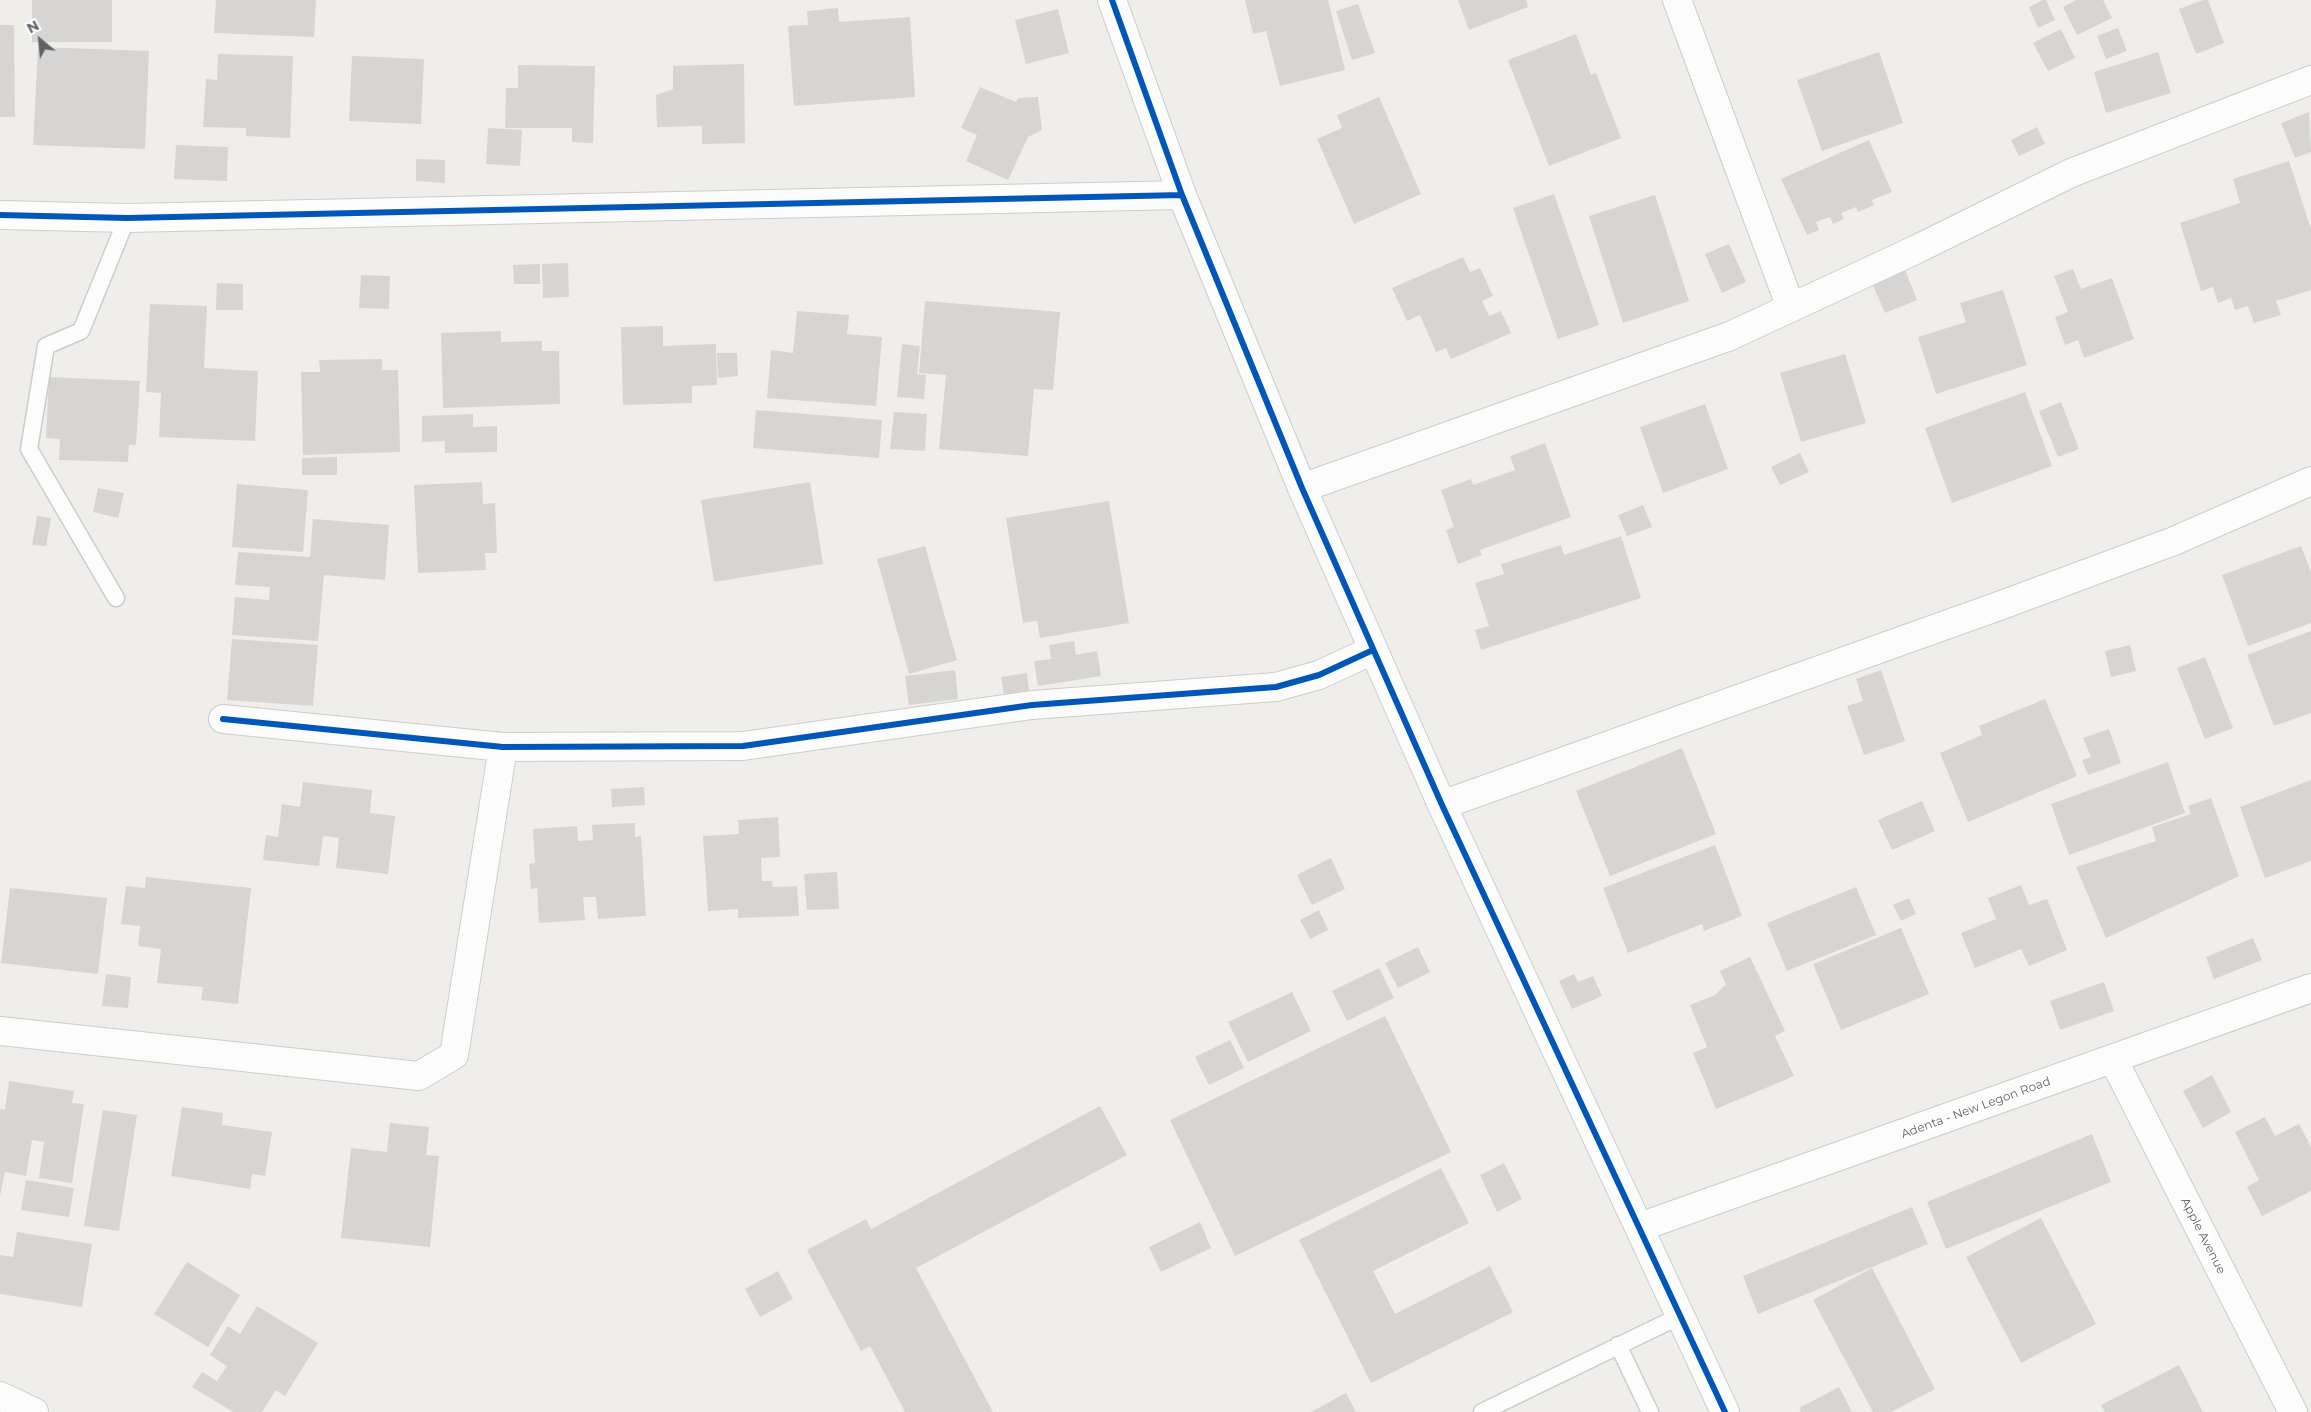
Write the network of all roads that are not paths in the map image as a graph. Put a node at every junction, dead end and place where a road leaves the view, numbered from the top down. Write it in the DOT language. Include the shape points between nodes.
graph roads {
  1 [pos="1112,0"];
  2 [pos="1677,0"];
  3 [pos="2311,80"];
  4 [pos="1182,194"];
  5 [pos="0,215"];
  6 [pos="127,218"];
  7 [pos="1792,308"];
  8 [pos="2311,481"];
  9 [pos="1302,488"];
  10 [pos="116,598"];
  11 [pos="1373,650"];
  12 [pos="223,719"];
  13 [pos="503,748"];
  14 [pos="1442,805"];
  15 [pos="2311,988"];
  16 [pos="0,1031"];
  17 [pos="2113,1059"];
  18 [pos="1640,1227"];
  19 [pos="1680,1316"];
  20 [pos="1618,1345"];
  21 [pos="0,1396"];
  22 [pos="34,1412"];
  23 [pos="1482,1412"];
  24 [pos="1650,1412"];
  25 [pos="1725,1412"];
  26 [pos="2293,1412"];
  1 -- 4 [label="street"];
  2 -- 7 [label="street"];
  3 -- 7 [label="street" via="2071,173"];
  4 -- 6 [label="street"];
  4 -- 9 [label="street"];
  5 -- 6 [label="street"];
  6 -- 10 [label="lane" via="81,331 46,346 29,449"];
  7 -- 9 [label="street" via="1730,336"];
  8 -- 14 [label="street" via="2174,541 2110,565"];
  9 -- 11 [label="street"];
  11 -- 13 [label="street" via="1319,675 1276,687 1032,705 743,746"];
  11 -- 14 [label="street"];
  12 -- 13 [label="street"];
  13 -- 16 [label="street" via="454,1055 419,1076"];
  14 -- 18 [label="street"];
  15 -- 17 [label="street, Adenta - New Legon Road"];
  17 -- 18 [label="street, Adenta - New Legon Road"];
  17 -- 26 [label="street, Apple Avenue"];
  18 -- 19 [label="street"];
  19 -- 20 [label="lane"];
  19 -- 25 [label="street"];
  20 -- 23 [label="lane"];
  20 -- 24 [label="lane"];
  21 -- 22 [label="street"];
}
